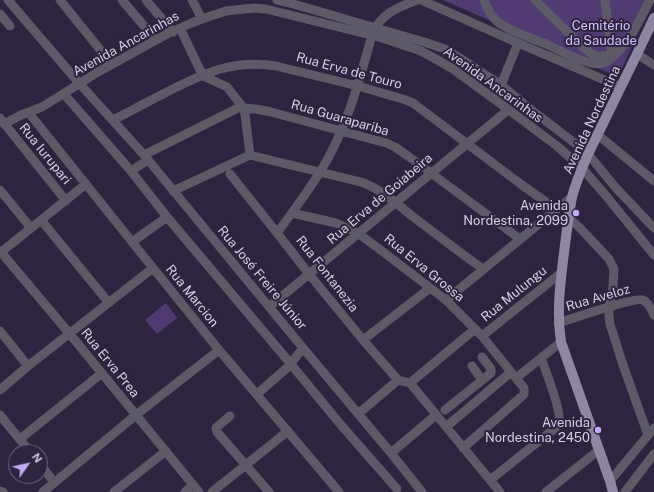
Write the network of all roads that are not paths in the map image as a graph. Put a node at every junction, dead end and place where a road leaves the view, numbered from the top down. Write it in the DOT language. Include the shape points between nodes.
graph roads {
  1 [pos="8,0"];
  2 [pos="60,0"];
  3 [pos="122,0"];
  4 [pos="146,0"];
  5 [pos="192,0"];
  6 [pos="277,0"];
  7 [pos="417,0"];
  8 [pos="421,0"];
  9 [pos="484,0"];
  10 [pos="535,0"];
  11 [pos="605,0"];
  12 [pos="650,0"];
  13 [pos="253,4"];
  14 [pos="0,14"];
  15 [pos="328,14"];
  16 [pos="654,18"];
  17 [pos="202,19"];
  18 [pos="324,24"];
  19 [pos="10,26"];
  20 [pos="176,30"];
  21 [pos="374,31"];
  22 [pos="156,40"];
  23 [pos="518,44"];
  24 [pos="637,54"];
  25 [pos="612,56"];
  26 [pos="653,61"];
  27 [pos="110,65"];
  28 [pos="202,74"];
  29 [pos="79,83"];
  30 [pos="501,85"];
  31 [pos="358,86"];
  32 [pos="621,87"];
  33 [pos="509,92"];
  34 [pos="64,94"];
  35 [pos="242,107"];
  36 [pos="505,107"];
  37 [pos="29,112"];
  38 [pos="113,120"];
  39 [pos="2,121"];
  40 [pos="340,131"];
  41 [pos="598,135"];
  42 [pos="467,144"];
  43 [pos="250,154"];
  44 [pos="588,154"];
  45 [pos="146,158"];
  46 [pos="582,168"];
  47 [pos="131,171"];
  48 [pos="320,172"];
  49 [pos="431,173"];
  50 [pos="230,174"];
  51 [pos="654,181"];
  52 [pos="86,184"];
  53 [pos="0,190"];
  54 [pos="173,191"];
  55 [pos="573,196"];
  56 [pos="66,200"];
  57 [pos="395,203"];
  58 [pos="556,209"];
  59 [pos="292,213"];
  60 [pos="167,217"];
  61 [pos="569,218"];
  62 [pos="41,220"];
  63 [pos="31,228"];
  64 [pos="654,228"];
  65 [pos="277,233"];
  66 [pos="359,234"];
  67 [pos="520,239"];
  68 [pos="132,242"];
  69 [pos="0,252"];
  70 [pos="654,255"];
  71 [pos="153,268"];
  72 [pos="483,269"];
  73 [pos="561,273"];
  74 [pos="309,274"];
  75 [pos="430,288"];
  76 [pos="446,300"];
  77 [pos="109,303"];
  78 [pos="269,307"];
  79 [pos="609,307"];
  80 [pos="654,315"];
  81 [pos="558,323"];
  82 [pos="475,329"];
  83 [pos="0,331"];
  84 [pos="69,333"];
  85 [pos="482,336"];
  86 [pos="363,340"];
  87 [pos="561,342"];
  88 [pos="303,348"];
  89 [pos="219,350"];
  90 [pos="482,357"];
  91 [pos="500,358"];
  92 [pos="541,358"];
  93 [pos="290,363"];
  94 [pos="28,366"];
  95 [pos="472,366"];
  96 [pos="489,367"];
  97 [pos="102,373"];
  98 [pos="514,375"];
  99 [pos="398,380"];
  100 [pos="482,380"];
  101 [pos="410,383"];
  102 [pos="0,390"];
  103 [pos="257,394"];
  104 [pos="445,410"];
  105 [pos="358,414"];
  106 [pos="0,415"];
  107 [pos="136,415"];
  108 [pos="230,416"];
  109 [pos="436,416"];
  110 [pos="446,427"];
  111 [pos="288,431"];
  112 [pos="651,431"];
  113 [pos="20,439"];
  114 [pos="24,444"];
  115 [pos="463,448"];
  116 [pos="599,450"];
  117 [pos="166,451"];
  118 [pos="392,453"];
  119 [pos="654,454"];
  120 [pos="246,464"];
  121 [pos="48,474"];
  122 [pos="410,477"];
  123 [pos="490,480"];
  124 [pos="610,481"];
  125 [pos="54,482"];
  126 [pos="196,489"];
  127 [pos="395,490"];
  128 [pos="0,491"];
  129 [pos="3,492"];
  130 [pos="43,492"];
  131 [pos="114,492"];
  132 [pos="185,492"];
  133 [pos="212,492"];
  134 [pos="269,492"];
  135 [pos="339,492"];
  136 [pos="422,492"];
  137 [pos="500,492"];
  138 [pos="546,492"];
  139 [pos="613,492"];
  140 [pos="625,492"];
  1 -- 29 [label="street, Rua José Freire Júnior"];
  2 -- 27 [label="street"];
  3 -- 22 [label="street"];
  4 -- 20 [label="street"];
  5 -- 17 [label="street"];
  6 -- 15 [label="street"];
  7 -- 21 [label="street" via="389,13"];
  8 -- 23 [label="street"];
  9 -- 25 [label="street" via="492,16 500,23 589,63 601,63"];
  10 -- 25 [label="street" via="591,54"];
  11 -- 25 [label="street"];
  12 -- 25 [label="street" via="628,39"];
  13 -- 17 [label="street, Avenida Ancarinhas"];
  13 -- 18 [label="street, Avenida Ancarinhas"];
  14 -- 19 [label="street"];
  15 -- 18 [label="street"];
  15 -- 21 [label="street"];
  16 -- 24 [label="main road, Avenida Nordestina"];
  17 -- 20 [label="street, Avenida Ancarinhas"];
  18 -- 21 [label="street, Avenida Ancarinhas"];
  20 -- 22 [label="street, Avenida Ancarinhas"];
  20 -- 28 [label="street"];
  21 -- 30 [label="street" via="424,42 445,50"];
  21 -- 31 [label="street"];
  21 -- 36 [label="street, Avenida Ancarinhas" via="421,51 453,69"];
  22 -- 27 [label="street, Avenida Ancarinhas"];
  23 -- 30 [label="street"];
  23 -- 32 [label="street"];
  24 -- 26 [label="street"];
  24 -- 32 [label="main road, Avenida Nordestina"];
  27 -- 29 [label="street, Avenida Ancarinhas"];
  28 -- 31 [label="street, Rua Erva de Touro" via="238,65 264,64"];
  28 -- 35 [label="street" via="227,87"];
  28 -- 38 [label="street, Rua Erva de Touro"];
  29 -- 34 [label="street, Avenida Ancarinhas"];
  29 -- 38 [label="street, Rua José Freire Júnior"];
  30 -- 33 [label="street"];
  31 -- 40 [label="street"];
  31 -- 42 [label="street, Rua Erva de Touro" via="406,100"];
  32 -- 41 [label="main road, Avenida Nordestina"];
  33 -- 36 [label="street, Rua Erva de Goiabeira"];
  33 -- 44 [label="street"];
  34 -- 37 [label="street, Avenida Ancarinhas"];
  34 -- 47 [label="street"];
  35 -- 40 [label="street, Rua Guarapariba" via="271,112"];
  35 -- 43 [label="street"];
  35 -- 45 [label="street"];
  36 -- 42 [label="street, Rua Erva de Goiabeira"];
  36 -- 46 [label="street, Avenida Ancarinhas"];
  37 -- 39 [label="street, Avenida Ancarinhas"];
  37 -- 52 [label="street, Rua Marcion"];
  38 -- 45 [label="street, Rua José Freire Júnior"];
  39 -- 56 [label="street, Rua Iurupari"];
  40 -- 48 [label="street"];
  40 -- 49 [label="street, Rua Guarapariba" via="396,147"];
  41 -- 44 [label="main road, Avenida Nordestina"];
  41 -- 51 [label="street"];
  42 -- 49 [label="street, Rua Erva de Goiabeira"];
  42 -- 58 [label="street, Rua Erva de Touro"];
  43 -- 48 [label="street"];
  43 -- 54 [label="street"];
  44 -- 46 [label="main road, Avenida Nordestina"];
  44 -- 64 [label="street"];
  45 -- 47 [label="street"];
  45 -- 54 [label="street, Rua José Freire Júnior"];
  46 -- 55 [label="main road, Avenida Nordestina"];
  46 -- 70 [label="street, Avenida Ancarinhas"];
  47 -- 60 [label="street"];
  48 -- 57 [label="street" via="369,184"];
  48 -- 59 [label="street"];
  49 -- 57 [label="street, Rua Erva de Goiabeira"];
  49 -- 67 [label="street, Rua Guarapariba"];
  50 -- 65 [label="street, Rua Fontanezia"];
  52 -- 56 [label="street"];
  52 -- 68 [label="street, Rua Marcion"];
  53 -- 63 [label="street"];
  54 -- 78 [label="street, Rua José Freire Júnior"];
  55 -- 58 [label="street"];
  55 -- 61 [label="main road, Avenida Nordestina"];
  56 -- 62 [label="street"];
  57 -- 66 [label="street, Rua Erva de Goiabeira"];
  57 -- 72 [label="street"];
  58 -- 67 [label="street"];
  59 -- 65 [label="street"];
  59 -- 66 [label="street, Rua Erva Grossa" via="336,223"];
  60 -- 68 [label="street"];
  60 -- 93 [label="street"];
  61 -- 73 [label="main road, Avenida Nordestina"];
  61 -- 79 [label="street" via="609,259 614,269"];
  62 -- 63 [label="street"];
  62 -- 77 [label="street"];
  63 -- 69 [label="street"];
  65 -- 74 [label="street, Rua Fontanezia"];
  66 -- 74 [label="street, Rua Erva de Goiabeira"];
  66 -- 75 [label="street, Rua Erva Grossa"];
  67 -- 72 [label="street"];
  68 -- 71 [label="street, Rua Marcion"];
  69 -- 84 [label="street, Rua Erva Prea"];
  71 -- 77 [label="street"];
  71 -- 89 [label="street, Rua Marcion"];
  72 -- 76 [label="street"];
  73 -- 81 [label="main road, Avenida Nordestina"];
  73 -- 85 [label="street, Rua Mulungu"];
  74 -- 78 [label="street, Rua Erva de Goiabeira"];
  74 -- 86 [label="street, Rua Fontanezia"];
  75 -- 76 [label="street, Rua Erva Grossa"];
  75 -- 86 [label="street"];
  76 -- 82 [label="street, Rua Erva Grossa"];
  77 -- 84 [label="street"];
  78 -- 88 [label="street, Rua José Freire Júnior"];
  79 -- 80 [label="street, Rua Aveloz" via="643,300"];
  79 -- 81 [label="street, Rua Aveloz"];
  79 -- 112 [label="street" via="610,324"];
  81 -- 87 [label="main road, Avenida Nordestina"];
  82 -- 85 [label="street, Rua Erva Grossa"];
  82 -- 101 [label="street"];
  83 -- 94 [label="street"];
  84 -- 94 [label="street"];
  84 -- 97 [label="street, Rua Erva Prea"];
  85 -- 91 [label="street, Rua Erva Grossa"];
  86 -- 99 [label="street, Rua Fontanezia"];
  87 -- 92 [label="street"];
  87 -- 116 [label="main road, Avenida Nordestina"];
  88 -- 93 [label="street"];
  88 -- 105 [label="street, Rua José Freire Júnior"];
  89 -- 103 [label="street, Rua Marcion"];
  89 -- 107 [label="street"];
  90 -- 96 [label="street"];
  91 -- 96 [label="street"];
  91 -- 98 [label="street, Rua Erva Grossa"];
  92 -- 98 [label="street"];
  92 -- 123 [label="street" via="559,413 558,425"];
  93 -- 103 [label="street"];
  93 -- 127 [label="street"];
  94 -- 102 [label="street"];
  95 -- 100 [label="street"];
  96 -- 100 [label="street" via="491,373"];
  97 -- 107 [label="street, Rua Erva Prea"];
  97 -- 113 [label="street"];
  98 -- 110 [label="street"];
  98 -- 115 [label="street, Rua Erva Grossa" via="524,388 524,394"];
  99 -- 101 [label="street"];
  99 -- 105 [label="street"];
  100 -- 104 [label="street"];
  101 -- 109 [label="street"];
  103 -- 111 [label="street, Rua Marcion"];
  105 -- 118 [label="street, Rua José Freire Júnior"];
  106 -- 113 [label="street"];
  107 -- 117 [label="street, Rua Erva Prea"];
  107 -- 125 [label="street"];
  108 -- 120 [label="street" via="216,430"];
  109 -- 110 [label="street"];
  109 -- 118 [label="street"];
  110 -- 115 [label="street"];
  111 -- 120 [label="street"];
  111 -- 135 [label="street, Rua Marcion"];
  112 -- 124 [label="street"];
  113 -- 114 [label="street"];
  115 -- 123 [label="street"];
  116 -- 124 [label="main road, Avenida Nordestina"];
  116 -- 138 [label="street"];
  117 -- 126 [label="street, Rua Erva Prea"];
  117 -- 131 [label="street"];
  118 -- 122 [label="street, Rua José Freire Júnior"];
  119 -- 140 [label="street"];
  120 -- 133 [label="street"];
  120 -- 134 [label="street"];
  121 -- 125 [label="street"];
  122 -- 127 [label="street"];
  122 -- 136 [label="street, Rua José Freire Júnior"];
  123 -- 137 [label="street"];
  124 -- 139 [label="main road, Avenida Nordestina"];
  125 -- 130 [label="street"];
  126 -- 132 [label="street"];
  128 -- 129 [label="street"];
}
